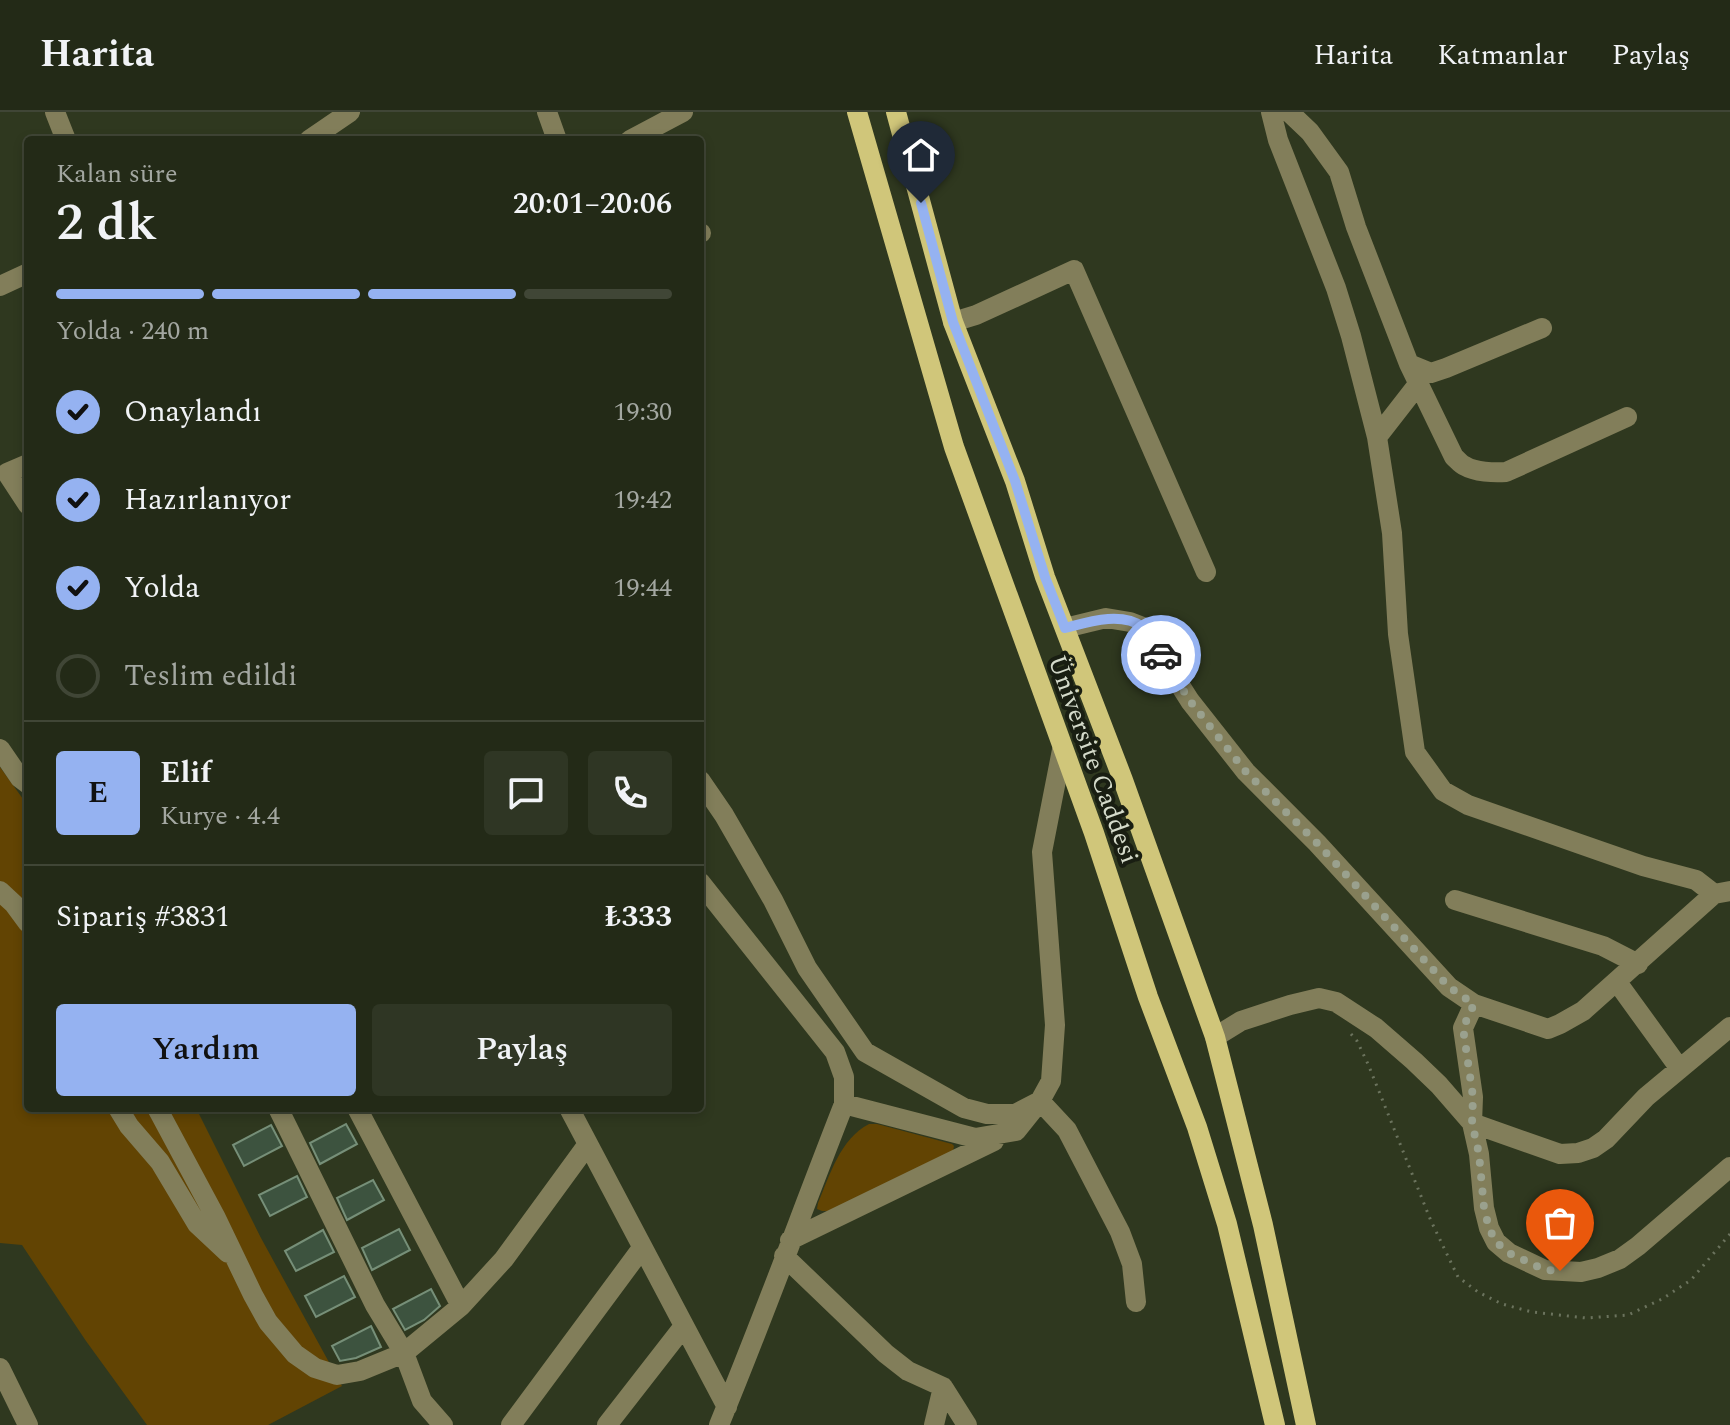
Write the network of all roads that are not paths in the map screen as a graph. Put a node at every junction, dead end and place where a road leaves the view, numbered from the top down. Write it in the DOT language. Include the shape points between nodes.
graph roads {
  1 [pos="55,112"];
  2 [pos="350,112"];
  3 [pos="547,112"];
  4 [pos="683,112"];
  5 [pos="857,112"];
  6 [pos="896,112"];
  7 [pos="1271,112"];
  8 [pos="1289,112"];
  9 [pos="64,136"];
  10 [pos="315,136"];
  11 [pos="556,136"];
  12 [pos="638,136"];
  13 [pos="24,275"];
  14 [pos="0,286"];
  15 [pos="953,322"];
  16 [pos="1542,328"];
  17 [pos="1409,364"];
  18 [pos="1419,383"];
  19 [pos="1627,417"];
  20 [pos="1377,437"];
  21 [pos="24,466"];
  22 [pos="4,473"];
  23 [pos="24,499"];
  24 [pos="1206,572"];
  25 [pos="1065,628"];
  26 [pos="0,749"];
  27 [pos="1062,750"];
  28 [pos="24,781"];
  29 [pos="704,786"];
  30 [pos="704,887"];
  31 [pos="0,891"];
  32 [pos="1722,892"];
  33 [pos="1455,900"];
  34 [pos="24,918"];
  35 [pos="1638,964"];
  36 [pos="1617,982"];
  37 [pos="1474,1004"];
  38 [pos="1730,1027"];
  39 [pos="1215,1037"];
  40 [pos="1680,1069"];
  41 [pos="1040,1101"];
  42 [pos="844,1104"];
  43 [pos="120,1112"];
  44 [pos="159,1112"];
  45 [pos="280,1112"];
  46 [pos="360,1112"];
  47 [pos="571,1112"];
  48 [pos="1472,1123"];
  49 [pos="1016,1131"];
  50 [pos="588,1144"];
  51 [pos="1730,1167"];
  52 [pos="642,1248"];
  53 [pos="787,1248"];
  54 [pos="237,1261"];
  55 [pos="1136,1302"];
  56 [pos="461,1306"];
  57 [pos="684,1326"];
  58 [pos="404,1353"];
  59 [pos="0,1368"];
  60 [pos="943,1387"];
  61 [pos="5,1395"];
  62 [pos="723,1416"];
  63 [pos="28,1425"];
  64 [pos="443,1425"];
  65 [pos="511,1425"];
  66 [pos="607,1425"];
  67 [pos="934,1425"];
  68 [pos="967,1425"];
  69 [pos="1275,1425"];
  70 [pos="1306,1425"];
  1 -- 9 [label="street"];
  2 -- 10 [label="street"];
  3 -- 11 [label="street"];
  4 -- 12 [label="street"];
  5 -- 27 [label="main road, Üniversite Caddesi" via="954,447"];
  6 -- 15 [label="main road, Üniversite Caddesi"];
  7 -- 20 [label="street" via="1340,300"];
  8 -- 17 [label="street" via="1339,172"];
  13 -- 14 [label="street"];
  15 -- 24 [label="street" via="1074,270"];
  15 -- 25 [label="main road, Üniversite Caddesi"];
  16 -- 17 [label="street" via="1431,373"];
  17 -- 18 [label="street"];
  18 -- 19 [label="street" via="1454,457 1464,466 1495,473"];
  18 -- 20 [label="street"];
  20 -- 32 [label="street" via="1415,752 1443,791 1542,832"];
  21 -- 22 [label="street"];
  22 -- 23 [label="street"];
  25 -- 37 [label="street" via="1106,618 1143,627 1190,701 1246,772 1449,987"];
  25 -- 39 [label="main road, Üniversite Caddesi"];
  26 -- 28 [label="street"];
  27 -- 41 [label="street" via="1042,852 1055,1025 1051,1081"];
  27 -- 69 [label="main road, Üniversite Caddesi" via="1197,1127 1227,1224"];
  29 -- 41 [label="street" via="807,968 865,1052 964,1108 1015,1114"];
  30 -- 42 [label="street" via="835,1052 844,1077"];
  31 -- 34 [label="street"];
  32 -- 35 [label="street"];
  33 -- 35 [label="street" via="1603,946"];
  35 -- 36 [label="street"];
  36 -- 37 [label="street" via="1583,1011 1548,1029"];
  36 -- 40 [label="street"];
  37 -- 48 [label="street" via="1463,1028"];
  38 -- 40 [label="street"];
  39 -- 48 [label="street" via="1241,1021 1290,1005 1319,998 1336,1002 1414,1061"];
  39 -- 70 [label="main road, Üniversite Caddesi"];
  40 -- 48 [label="street" via="1606,1139 1578,1153 1560,1154"];
  41 -- 49 [label="street"];
  41 -- 55 [label="street" via="1067,1130 1120,1232 1132,1264"];
  42 -- 49 [label="street" via="975,1138"];
  42 -- 53 [label="street"];
  43 -- 54 [label="street" via="160,1162 197,1224"];
  44 -- 54 [label="street"];
  45 -- 58 [label="street"];
  46 -- 56 [label="street"];
  47 -- 50 [label="street"];
  48 -- 51 [label="street" via="1489,1228 1509,1253 1545,1270 1581,1272 1620,1259"];
  49 -- 53 [label="street"];
  50 -- 52 [label="street"];
  50 -- 56 [label="street" via="504,1259"];
  52 -- 57 [label="street"];
  52 -- 65 [label="street"];
  53 -- 60 [label="street" via="885,1353"];
  53 -- 62 [label="street"];
  54 -- 58 [label="street" via="268,1322 315,1368 337,1375"];
  56 -- 58 [label="street"];
  57 -- 62 [label="street"];
  57 -- 66 [label="street"];
  58 -- 64 [label="street" via="422,1401"];
  59 -- 61 [label="street"];
  60 -- 67 [label="street"];
  60 -- 68 [label="street"];
  61 -- 63 [label="street"];
}
